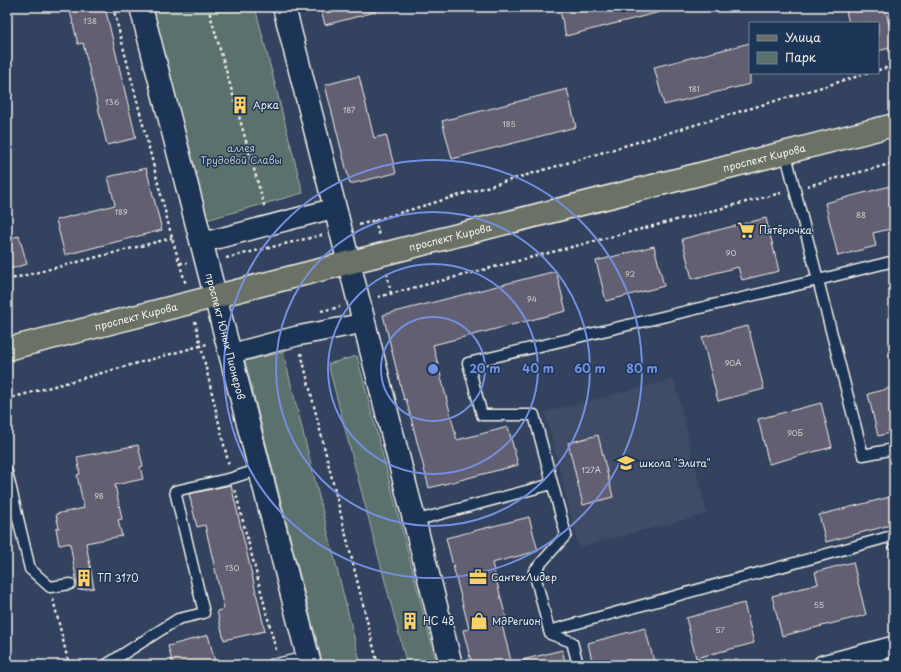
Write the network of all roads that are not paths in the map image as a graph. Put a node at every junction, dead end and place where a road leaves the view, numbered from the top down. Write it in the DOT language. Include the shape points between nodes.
graph roads {
  1 [pos="141,7"];
  2 [pos="284,7"];
  3 [pos="894,125"];
  4 [pos="785,152"];
  5 [pos="335,208"];
  6 [pos="204,253"];
  7 [pos="349,262"];
  8 [pos="894,262"];
  9 [pos="818,280"];
  10 [pos="215,296"];
  11 [pos="364,323"];
  12 [pos="228,346"];
  13 [pos="7,349"];
  14 [pos="894,449"];
  15 [pos="260,469"];
  16 [pos="7,472"];
  17 [pos="552,484"];
  18 [pos="414,521"];
  19 [pos="894,545"];
  20 [pos="70,584"];
  21 [pos="549,631"];
  22 [pos="894,646"];
  23 [pos="309,661"];
  24 [pos="106,665"];
  25 [pos="270,665"];
  26 [pos="451,665"];
  27 [pos="578,665"];
  28 [pos="823,665"];
  1 -- 6 [label="street, проспект Юных Пионеров"];
  2 -- 5 [label="street"];
  3 -- 4 [label="main road, проспект Кирова"];
  4 -- 7 [label="main road, проспект Кирова"];
  4 -- 9 [label="lane"];
  5 -- 6 [label="street" via="269,225"];
  5 -- 7 [label="street"];
  6 -- 10 [label="street, проспект Юных Пионеров"];
  7 -- 10 [label="main road, проспект Кирова"];
  7 -- 11 [label="street"];
  8 -- 9 [label="lane"];
  9 -- 14 [label="lane" via="863,455"];
  9 -- 17 [label="lane" via="468,363 482,415 534,415"];
  10 -- 12 [label="street, проспект Юных Пионеров"];
  10 -- 13 [label="main road, проспект Кирова"];
  11 -- 12 [label="street"];
  11 -- 18 [label="street"];
  12 -- 15 [label="street, проспект Юных Пионеров"];
  15 -- 23 [label="street, проспект Юных Пионеров"];
  15 -- 24 [label="lane" via="174,492 204,613 178,619"];
  16 -- 20 [label="lane" via="30,569 50,587"];
  17 -- 18 [label="lane"];
  17 -- 21 [label="lane" via="566,535 534,571"];
  18 -- 26 [label="street"];
  19 -- 21 [label="lane" via="892,536"];
  21 -- 27 [label="lane" via="550,634 572,642"];
  22 -- 28 [label="street"];
  23 -- 25 [label="lane"];
}
